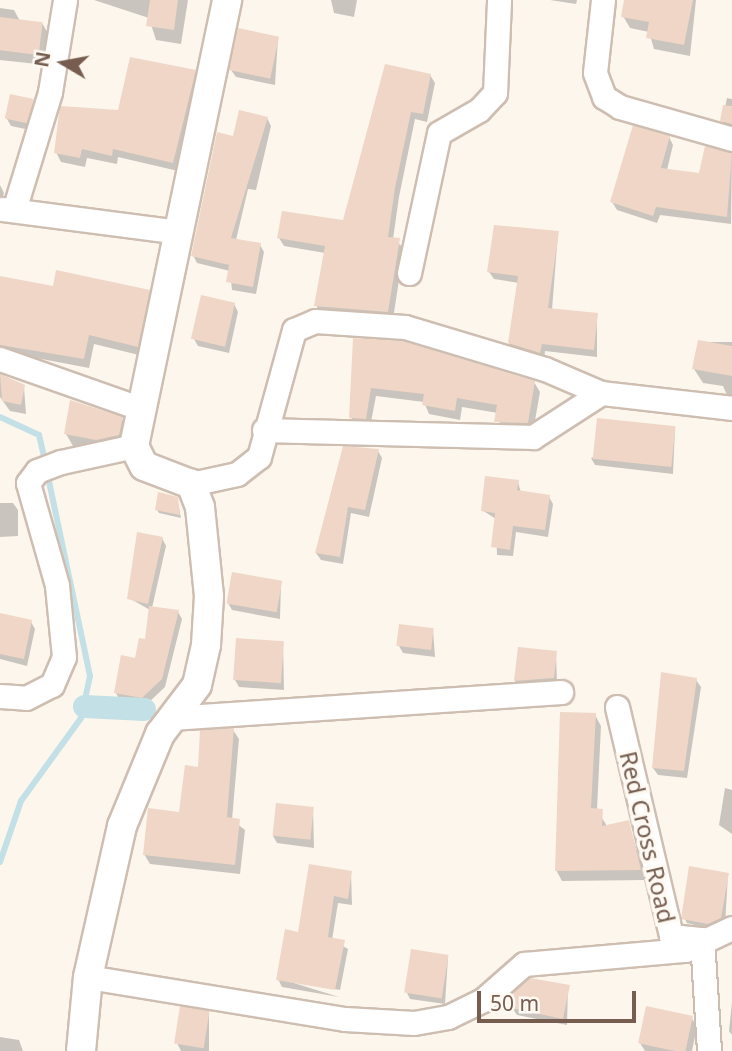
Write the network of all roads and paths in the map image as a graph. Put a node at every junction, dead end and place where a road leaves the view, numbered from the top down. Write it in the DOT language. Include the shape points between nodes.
graph roads {
  1 [pos="65,0"];
  2 [pos="227,0"];
  3 [pos="499,0"];
  4 [pos="603,0"];
  5 [pos="732,139"];
  6 [pos="7,209"];
  7 [pos="179,232"];
  8 [pos="409,273"];
  9 [pos="0,359"];
  10 [pos="601,393"];
  11 [pos="732,408"];
  12 [pos="142,409"];
  13 [pos="264,430"];
  14 [pos="134,446"];
  15 [pos="191,484"];
  16 [pos="561,692"];
  17 [pos="0,696"];
  18 [pos="617,707"];
  19 [pos="171,718"];
  20 [pos="732,928"];
  21 [pos="702,939"];
  22 [pos="88,977"];
  23 [pos="80,1051"];
  24 [pos="709,1051"];
  1 -- 6 [label="street" via="50,92"];
  2 -- 7 [label="street"];
  3 -- 8 [label="street" via="495,93 480,110 439,133"];
  4 -- 5 [label="street" via="596,73 604,97 620,107"];
  6 -- 7 [label="street"];
  7 -- 12 [label="street"];
  9 -- 12 [label="street"];
  10 -- 11 [label="street"];
  10 -- 13 [label="street" via="533,437"];
  10 -- 13 [label="street" via="545,369 405,327 315,321 294,330"];
  12 -- 14 [label="street"];
  13 -- 15 [label="street" via="251,465"];
  14 -- 15 [label="street" via="145,466"];
  14 -- 17 [label="street" via="61,462 37,471 28,484 57,584 64,657 52,685 26,698"];
  15 -- 19 [label="street" via="200,507 209,620 197,685"];
  16 -- 19 [label="street"];
  18 -- 21 [label="street, Red Cross Road" via="671,936"];
  19 -- 22 [label="street" via="129,805"];
  20 -- 21 [label="street"];
  21 -- 22 [label="street" via="685,950 524,964 483,1000 448,1017 414,1023 345,1019"];
  21 -- 24 [label="street"];
  22 -- 23 [label="street"];
}
